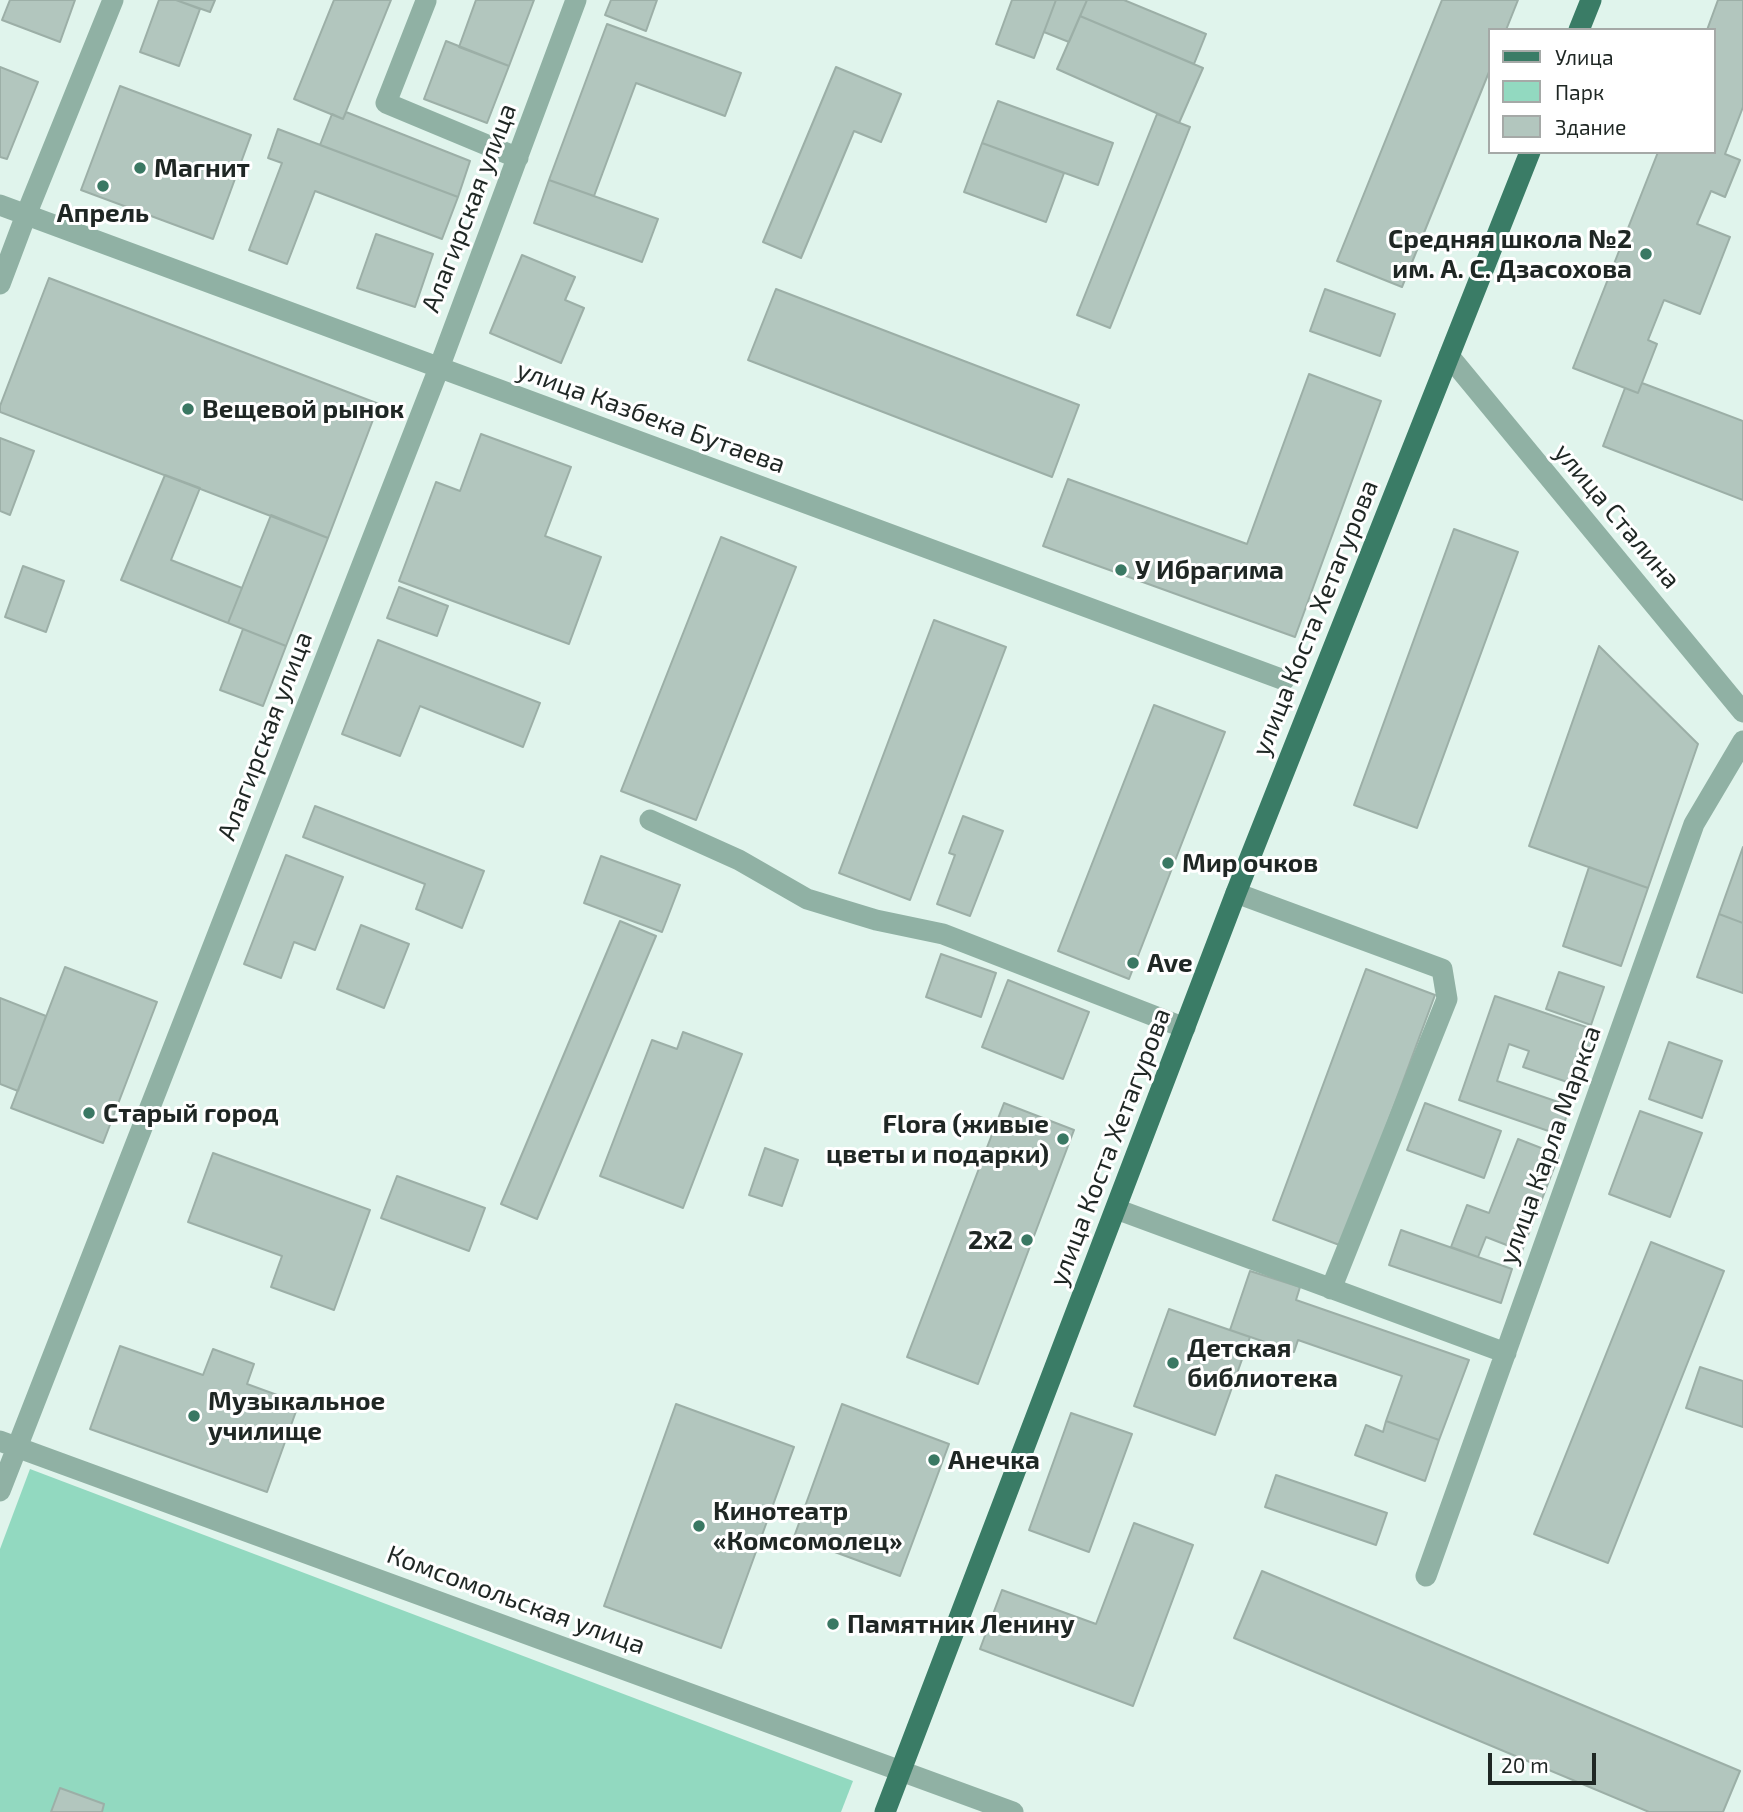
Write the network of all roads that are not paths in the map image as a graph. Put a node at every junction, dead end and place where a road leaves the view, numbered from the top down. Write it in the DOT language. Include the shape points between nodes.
graph roads {
  1 [pos="113,0"];
  2 [pos="576,0"];
  3 [pos="1591,0"];
  4 [pos="426,1"];
  5 [pos="1580,28"];
  6 [pos="1529,154"];
  7 [pos="517,158"];
  8 [pos="0,205"];
  9 [pos="26,215"];
  10 [pos="0,284"];
  11 [pos="1449,356"];
  12 [pos="439,368"];
  13 [pos="1284,680"];
  14 [pos="1743,712"];
  15 [pos="1743,741"];
  16 [pos="649,820"];
  17 [pos="1236,893"];
  18 [pos="1185,1028"];
  19 [pos="1116,1209"];
  20 [pos="1331,1289"];
  21 [pos="1506,1353"];
  22 [pos="8,1444"];
  23 [pos="0,1491"];
  24 [pos="1426,1576"];
  25 [pos="901,1771"];
  26 [pos="885,1812"];
  27 [pos="1013,1812"];
  1 -- 9 [label="street"];
  2 -- 7 [label="street, Алагирская улица"];
  3 -- 5 [label="main road"];
  4 -- 7 [label="street" via="386,103"];
  6 -- 11 [label="main road, улица Коста Хетагурова"];
  7 -- 12 [label="street, Алагирская улица"];
  8 -- 9 [label="street, улица Казбека Бутаева"];
  9 -- 10 [label="street"];
  9 -- 12 [label="street, улица Казбека Бутаева"];
  11 -- 14 [label="street, улица Сталина"];
  11 -- 17 [label="main road, улица Коста Хетагурова"];
  12 -- 13 [label="street, улица Казбека Бутаева"];
  12 -- 22 [label="street, Алагирская улица"];
  15 -- 21 [label="street, улица Карла Маркса" via="1694,824"];
  16 -- 18 [label="street" via="738,860 807,899 943,934"];
  17 -- 18 [label="main road, улица Коста Хетагурова"];
  17 -- 20 [label="street" via="1442,969 1447,999"];
  18 -- 19 [label="main road, улица Коста Хетагурова"];
  19 -- 20 [label="street"];
  19 -- 25 [label="main road, улица Коста Хетагурова"];
  20 -- 21 [label="street"];
  21 -- 24 [label="street, улица Карла Маркса"];
  22 -- 23 [label="street, Алагирская улица"];
  22 -- 25 [label="street, Комсомольская улица"];
  25 -- 26 [label="main road, улица Коста Хетагурова"];
  25 -- 27 [label="street, Комсомольская улица"];
}
